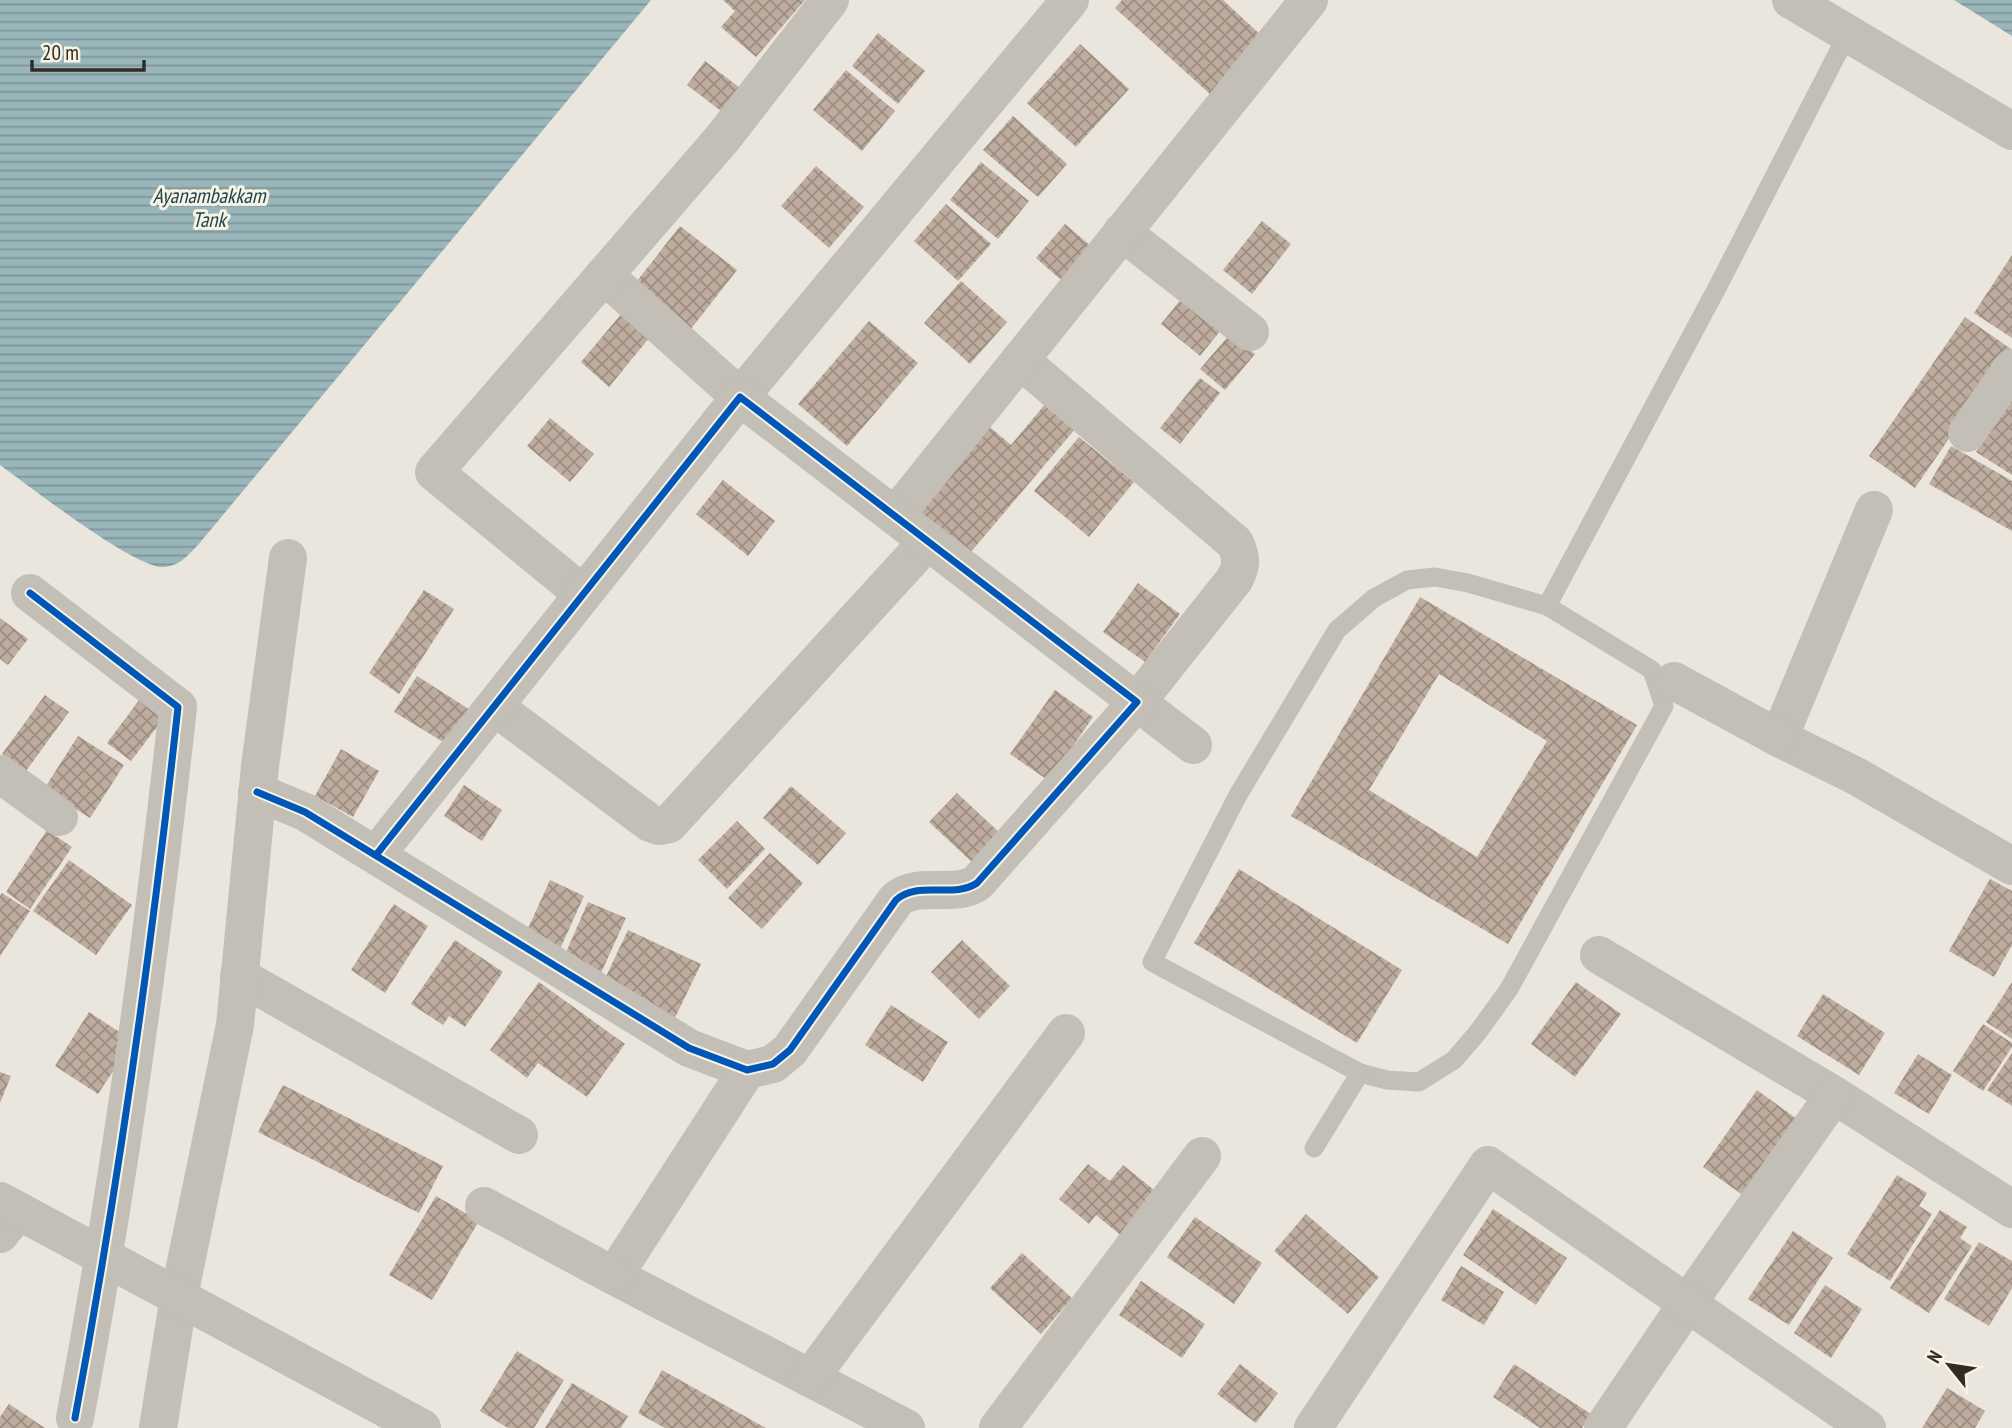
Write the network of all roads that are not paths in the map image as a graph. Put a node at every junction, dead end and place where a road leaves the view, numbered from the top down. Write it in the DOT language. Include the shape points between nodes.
graph roads {
  1 [pos="830,0"];
  2 [pos="1070,0"];
  3 [pos="1309,0"];
  4 [pos="1791,0"];
  5 [pos="1847,35"];
  6 [pos="2012,131"];
  7 [pos="1122,232"];
  8 [pos="604,275"];
  9 [pos="1250,332"];
  10 [pos="1020,360"];
  11 [pos="2012,368"];
  12 [pos="740,397"];
  13 [pos="1967,433"];
  14 [pos="1874,510"];
  15 [pos="895,516"];
  16 [pos="928,541"];
  17 [pos="288,558"];
  18 [pos="30,593"];
  19 [pos="583,594"];
  20 [pos="1547,606"];
  21 [pos="1674,681"];
  22 [pos="1137,702"];
  23 [pos="495,707"];
  24 [pos="1779,738"];
  25 [pos="1193,745"];
  26 [pos="0,774"];
  27 [pos="257,792"];
  28 [pos="59,817"];
  29 [pos="376,855"];
  30 [pos="2012,866"];
  31 [pos="1599,955"];
  32 [pos="239,976"];
  33 [pos="1066,1033"];
  34 [pos="747,1070"];
  35 [pos="1360,1073"];
  36 [pos="1834,1095"];
  37 [pos="519,1135"];
  38 [pos="1314,1148"];
  39 [pos="1202,1156"];
  40 [pos="484,1206"];
  41 [pos="2012,1209"];
  42 [pos="6,1215"];
  43 [pos="105,1257"];
  44 [pos="614,1276"];
  45 [pos="178,1296"];
  46 [pos="1687,1304"];
  47 [pos="810,1378"];
  48 [pos="75,1418"];
  49 [pos="158,1428"];
  50 [pos="422,1428"];
  51 [pos="906,1428"];
  52 [pos="998,1428"];
  53 [pos="1313,1428"];
  54 [pos="1603,1428"];
  55 [pos="1867,1428"];
  1 -- 8 [label="street" via="722,139"];
  2 -- 12 [label="street"];
  3 -- 7 [label="street"];
  4 -- 5 [label="street"];
  5 -- 6 [label="street"];
  5 -- 20 [label="lane"];
  7 -- 9 [label="street"];
  7 -- 10 [label="street"];
  8 -- 12 [label="street"];
  8 -- 19 [label="street" via="434,472"];
  10 -- 15 [label="street"];
  10 -- 22 [label="street" via="1235,543 1241,555 1234,580"];
  11 -- 13 [label="street"];
  12 -- 15 [label="street"];
  12 -- 19 [label="street"];
  14 -- 24 [label="street"];
  15 -- 16 [label="street"];
  16 -- 22 [label="street"];
  16 -- 23 [label="street" via="669,824 650,823"];
  17 -- 27 [label="street"];
  18 -- 43 [label="street" via="178,707 159,884"];
  19 -- 23 [label="street"];
  20 -- 35 [label="lane" via="1652,670 1664,706 1509,989 1479,1032 1454,1060 1419,1082"];
  20 -- 35 [label="lane" via="1468,583 1435,577 1407,580 1374,598 1337,630 1238,795 1152,962"];
  21 -- 24 [label="street"];
  22 -- 25 [label="street"];
  22 -- 34 [label="street" via="977,883 969,888 904,893 790,1051 773,1064"];
  23 -- 29 [label="street"];
  24 -- 30 [label="street" via="1856,776"];
  26 -- 28 [label="street"];
  27 -- 29 [label="street" via="305,812"];
  27 -- 32 [label="street"];
  29 -- 34 [label="street" via="689,1048"];
  31 -- 36 [label="street"];
  32 -- 37 [label="street"];
  32 -- 45 [label="street" via="234,1025"];
  33 -- 47 [label="street"];
  34 -- 44 [label="street"];
  35 -- 38 [label="lane"];
  36 -- 41 [label="street"];
  36 -- 46 [label="street"];
  39 -- 52 [label="street"];
  40 -- 44 [label="street"];
  42 -- 43 [label="street"];
  43 -- 45 [label="street"];
  43 -- 48 [label="street"];
  44 -- 47 [label="street"];
  45 -- 49 [label="street"];
  45 -- 50 [label="street"];
  46 -- 53 [label="street" via="1488,1166"];
  46 -- 54 [label="street"];
  46 -- 55 [label="street"];
  47 -- 51 [label="street"];
}
